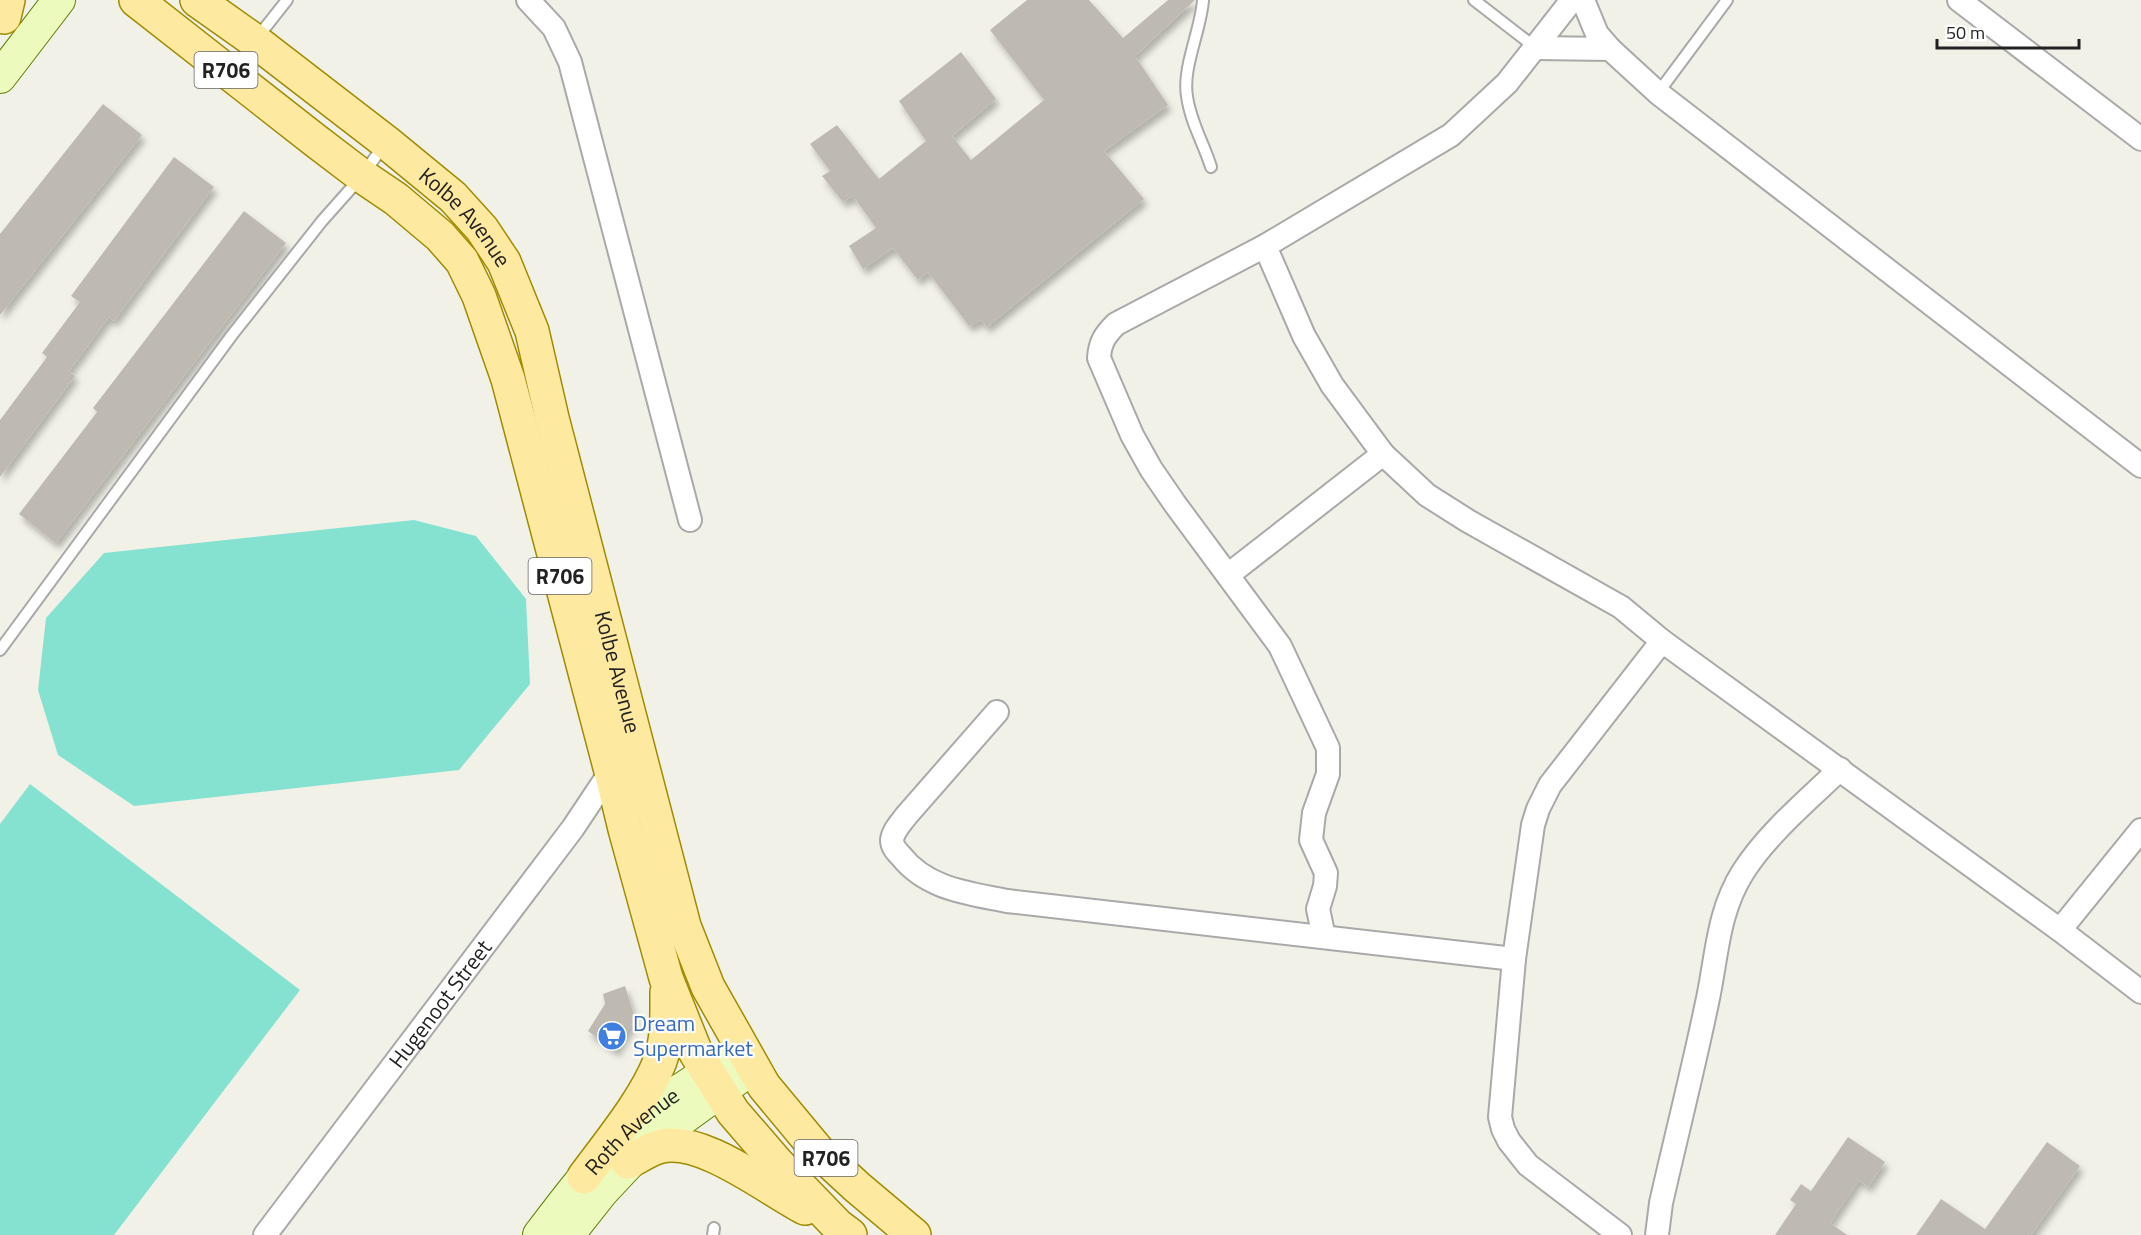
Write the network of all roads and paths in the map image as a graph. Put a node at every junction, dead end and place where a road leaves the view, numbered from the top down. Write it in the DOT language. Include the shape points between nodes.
graph roads {
  1 [pos="59,0"];
  2 [pos="136,0"];
  3 [pos="287,0"];
  4 [pos="528,0"];
  5 [pos="1203,0"];
  6 [pos="1474,0"];
  7 [pos="1572,0"];
  8 [pos="1583,0"];
  9 [pos="1728,0"];
  10 [pos="1959,0"];
  11 [pos="204,4"];
  12 [pos="255,41"];
  13 [pos="1536,48"];
  14 [pos="1610,49"];
  15 [pos="0,77"];
  16 [pos="1658,93"];
  17 [pos="2141,139"];
  18 [pos="386,142"];
  19 [pos="1211,167"];
  20 [pos="362,176"];
  21 [pos="1265,246"];
  22 [pos="1383,454"];
  23 [pos="2141,466"];
  24 [pos="690,520"];
  25 [pos="1228,575"];
  26 [pos="1662,641"];
  27 [pos="0,650"];
  28 [pos="997,712"];
  29 [pos="1840,769"];
  30 [pos="611,771"];
  31 [pos="2141,830"];
  32 [pos="2060,930"];
  33 [pos="1324,937"];
  34 [pos="1514,959"];
  35 [pos="666,978"];
  36 [pos="2141,992"];
  37 [pos="748,1059"];
  38 [pos="713,1082"];
  39 [pos="628,1161"];
  40 [pos="584,1177"];
  41 [pos="844,1230"];
  42 [pos="265,1235"];
  43 [pos="539,1235"];
  44 [pos="568,1235"];
  45 [pos="914,1235"];
  46 [pos="1620,1235"];
  47 [pos="1656,1235"];
  1 -- 15 [label="street"];
  2 -- 20 [label="main road, Kolbe Avenue / R706"];
  3 -- 12 [label="lane"];
  4 -- 24 [label="street" via="554,28 570,62"];
  5 -- 19 [label="lane" via="1186,94"];
  6 -- 13 [label="lane"];
  7 -- 13 [label="street"];
  8 -- 14 [label="street" via="1597,34"];
  9 -- 16 [label="lane"];
  10 -- 17 [label="street"];
  11 -- 12 [label="main road, Kolbe Avenue / R706"];
  12 -- 18 [label="main road, Kolbe Avenue / R706"];
  13 -- 14 [label="street"];
  13 -- 21 [label="street" via="1507,83 1451,135"];
  14 -- 16 [label="street"];
  16 -- 23 [label="street"];
  18 -- 20 [label="lane"];
  18 -- 37 [label="main road, Kolbe Avenue / R706" via="453,197 482,229 516,289 532,331 684,926 708,987"];
  20 -- 27 [label="lane" via="232,335"];
  20 -- 30 [label="main road, Kolbe Avenue / R706" via="440,236 462,261 479,296 508,379"];
  21 -- 22 [label="street" via="1304,336 1326,375"];
  21 -- 25 [label="street" via="1116,324 1100,345 1099,358 1132,435 1175,504"];
  22 -- 25 [label="street"];
  22 -- 26 [label="street" via="1427,495 1621,607"];
  25 -- 33 [label="street" via="1280,646 1328,748 1328,774 1314,813 1311,840 1326,873 1318,909"];
  26 -- 29 [label="street"];
  26 -- 34 [label="street" via="1550,785 1538,809"];
  28 -- 33 [label="street" via="896,830 893,847 920,875 935,884 1007,901"];
  29 -- 32 [label="street"];
  29 -- 47 [label="street" via="1758,853 1727,903"];
  30 -- 35 [label="main road, Kolbe Avenue / R706"];
  30 -- 42 [label="street, Hugenoot Street" via="573,828"];
  31 -- 32 [label="street"];
  32 -- 36 [label="street"];
  33 -- 34 [label="street"];
  34 -- 46 [label="street" via="1500,1117 1503,1128 1528,1165"];
  35 -- 38 [label="main road, Kolbe Avenue / R706" via="696,1053"];
  35 -- 40 [label="main road" via="666,1035 660,1061 636,1104"];
  37 -- 38 [label="street, Roth Avenue"];
  37 -- 45 [label="main road, Kolbe Avenue / R706" via="764,1086 818,1151"];
  38 -- 39 [label="street, Roth Avenue"];
  38 -- 40 [label="street, Roth Avenue" via="630,1129"];
  38 -- 41 [label="main road, Kolbe Avenue / R706" via="777,1163"];
  39 -- 41 [label="main road" via="658,1146 693,1147"];
  39 -- 44 [label="street, Roth Avenue"];
  40 -- 43 [label="street, Roth Avenue"];
}
